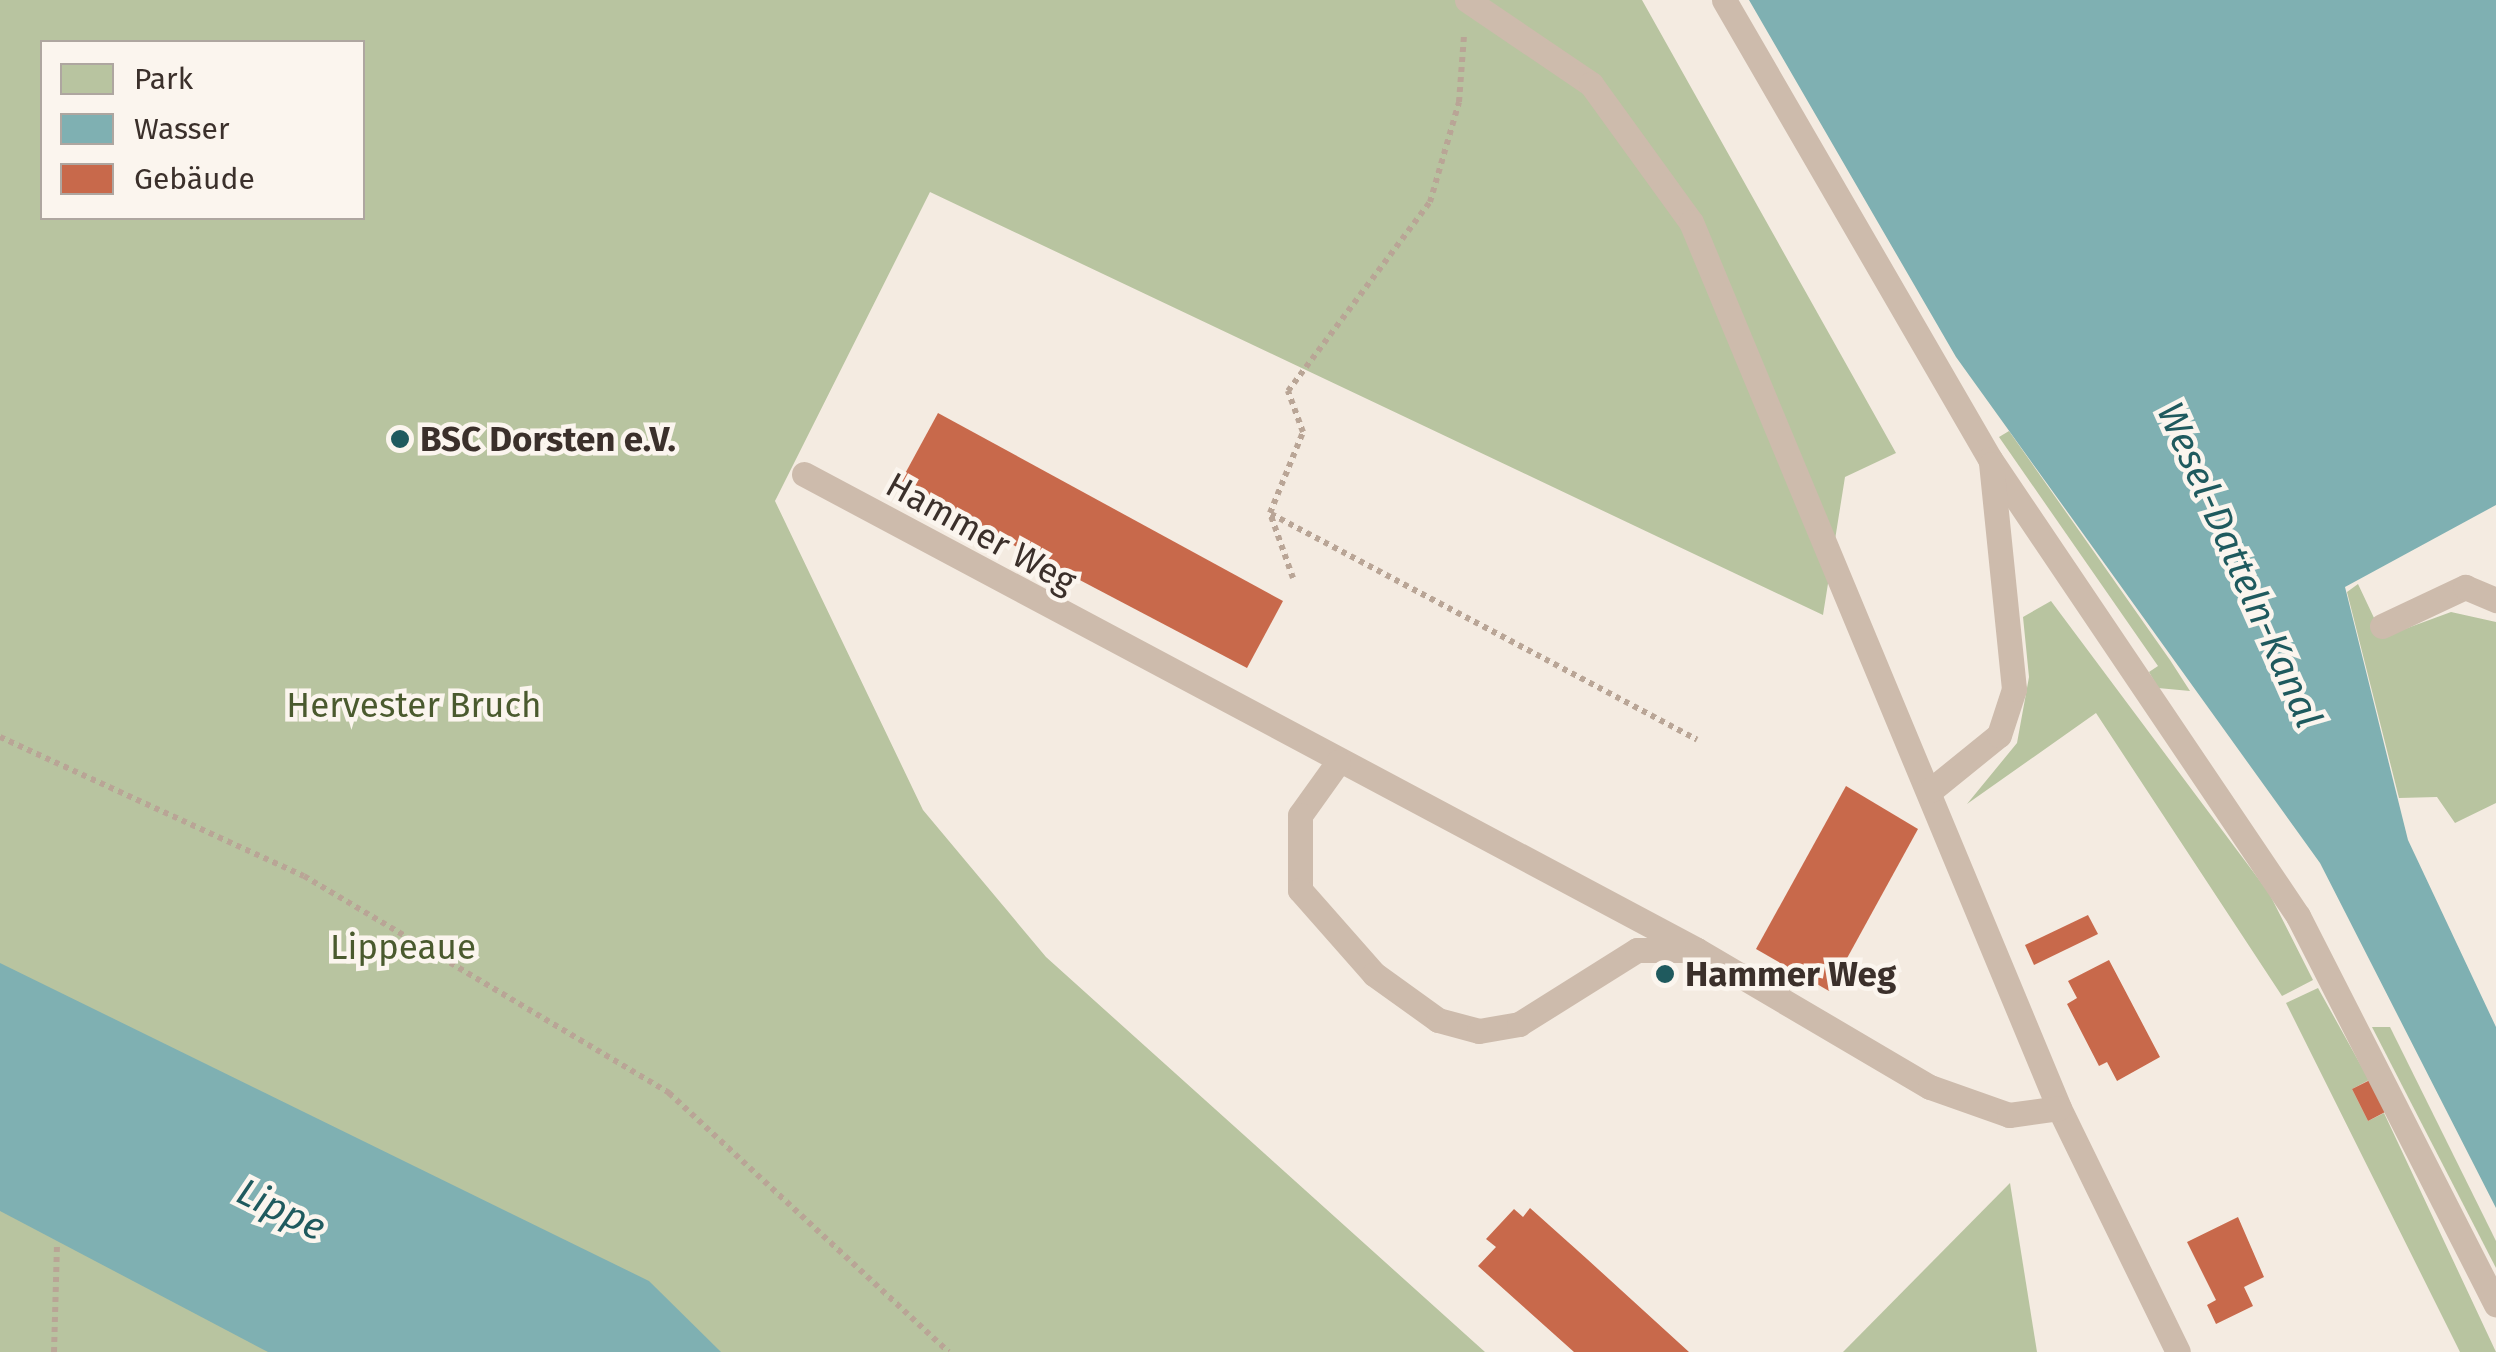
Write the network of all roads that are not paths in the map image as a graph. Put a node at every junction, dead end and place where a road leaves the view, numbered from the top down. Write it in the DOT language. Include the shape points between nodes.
graph roads {
  1 [pos="1724,0"];
  2 [pos="1466,8"];
  3 [pos="1990,459"];
  4 [pos="804,474"];
  5 [pos="2496,600"];
  6 [pos="2382,626"];
  7 [pos="1338,762"];
  8 [pos="1931,790"];
  9 [pos="1697,950"];
  10 [pos="2059,1108"];
  11 [pos="2496,1304"];
  12 [pos="2178,1352"];
  1 -- 3 [label="lane"];
  2 -- 8 [label="lane" via="1591,84 1676,194"];
  3 -- 8 [label="lane" via="2014,689 2000,734"];
  3 -- 11 [label="lane" via="2298,916"];
  4 -- 7 [label="lane, Hammer Weg"];
  5 -- 6 [label="lane" via="2465,587"];
  7 -- 9 [label="lane, Hammer Weg"];
  7 -- 9 [label="lane" via="1300,815 1300,890 1374,974 1438,1020 1479,1031 1519,1024 1637,950"];
  8 -- 10 [label="lane"];
  9 -- 10 [label="lane, Hammer Weg" via="1946,1094 2009,1115"];
  10 -- 12 [label="lane"];
}
